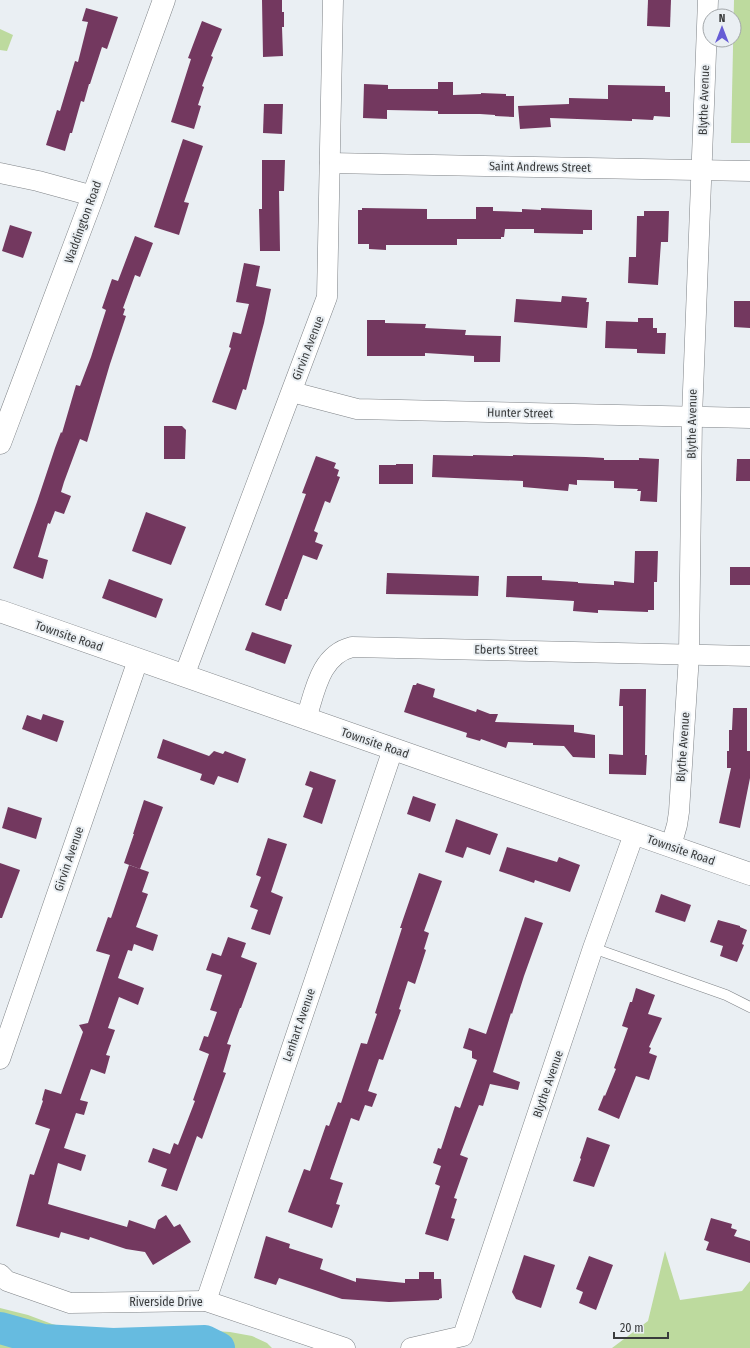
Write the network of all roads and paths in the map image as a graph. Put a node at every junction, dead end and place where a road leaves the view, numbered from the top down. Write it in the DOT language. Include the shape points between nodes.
graph roads {
  1 [pos="164,0"];
  2 [pos="333,0"];
  3 [pos="708,0"];
  4 [pos="330,164"];
  5 [pos="702,170"];
  6 [pos="750,171"];
  7 [pos="0,173"];
  8 [pos="93,196"];
  9 [pos="292,392"];
  10 [pos="692,417"];
  11 [pos="750,418"];
  12 [pos="0,444"];
  13 [pos="0,611"];
  14 [pos="689,655"];
  15 [pos="750,656"];
  16 [pos="138,660"];
  17 [pos="184,676"];
  18 [pos="306,719"];
  19 [pos="393,749"];
  20 [pos="634,834"];
  21 [pos="671,846"];
  22 [pos="750,874"];
  23 [pos="594,948"];
  24 [pos="750,1007"];
  25 [pos="0,1059"];
  26 [pos="3,1277"];
  27 [pos="206,1301"];
  28 [pos="345,1348"];
  29 [pos="411,1348"];
  1 -- 8 [label="street, Waddington Road"];
  2 -- 4 [label="street, Girvin Avenue"];
  3 -- 5 [label="street, Blythe Avenue"];
  4 -- 5 [label="street, Saint Andrews Street"];
  4 -- 9 [label="street, Girvin Avenue" via="327,297"];
  5 -- 6 [label="street, Saint Andrews Street"];
  5 -- 10 [label="street, Blythe Avenue"];
  7 -- 8 [label="street"];
  8 -- 12 [label="street, Waddington Road"];
  9 -- 10 [label="street, Hunter Street" via="357,410"];
  9 -- 17 [label="street, Girvin Avenue"];
  10 -- 11 [label="street, Hunter Street"];
  10 -- 14 [label="street, Blythe Avenue"];
  13 -- 16 [label="street, Townsite Road"];
  14 -- 15 [label="street, Eberts Street"];
  14 -- 18 [label="street, Eberts Street" via="352,647 337,653 325,666"];
  14 -- 21 [label="street, Blythe Avenue" via="679,812"];
  16 -- 17 [label="street, Townsite Road"];
  16 -- 25 [label="street, Girvin Avenue"];
  17 -- 18 [label="street, Townsite Road"];
  18 -- 19 [label="street, Townsite Road"];
  19 -- 20 [label="street, Townsite Road"];
  19 -- 27 [label="street, Lenhart Avenue"];
  20 -- 21 [label="street, Townsite Road"];
  20 -- 23 [label="street, Blythe Avenue"];
  21 -- 22 [label="street, Townsite Road"];
  23 -- 24 [label="lane" via="726,995"];
  23 -- 29 [label="street, Blythe Avenue" via="463,1336"];
  26 -- 27 [label="street, Riverside Drive" via="70,1303"];
  27 -- 28 [label="street, Riverside Drive"];
}
